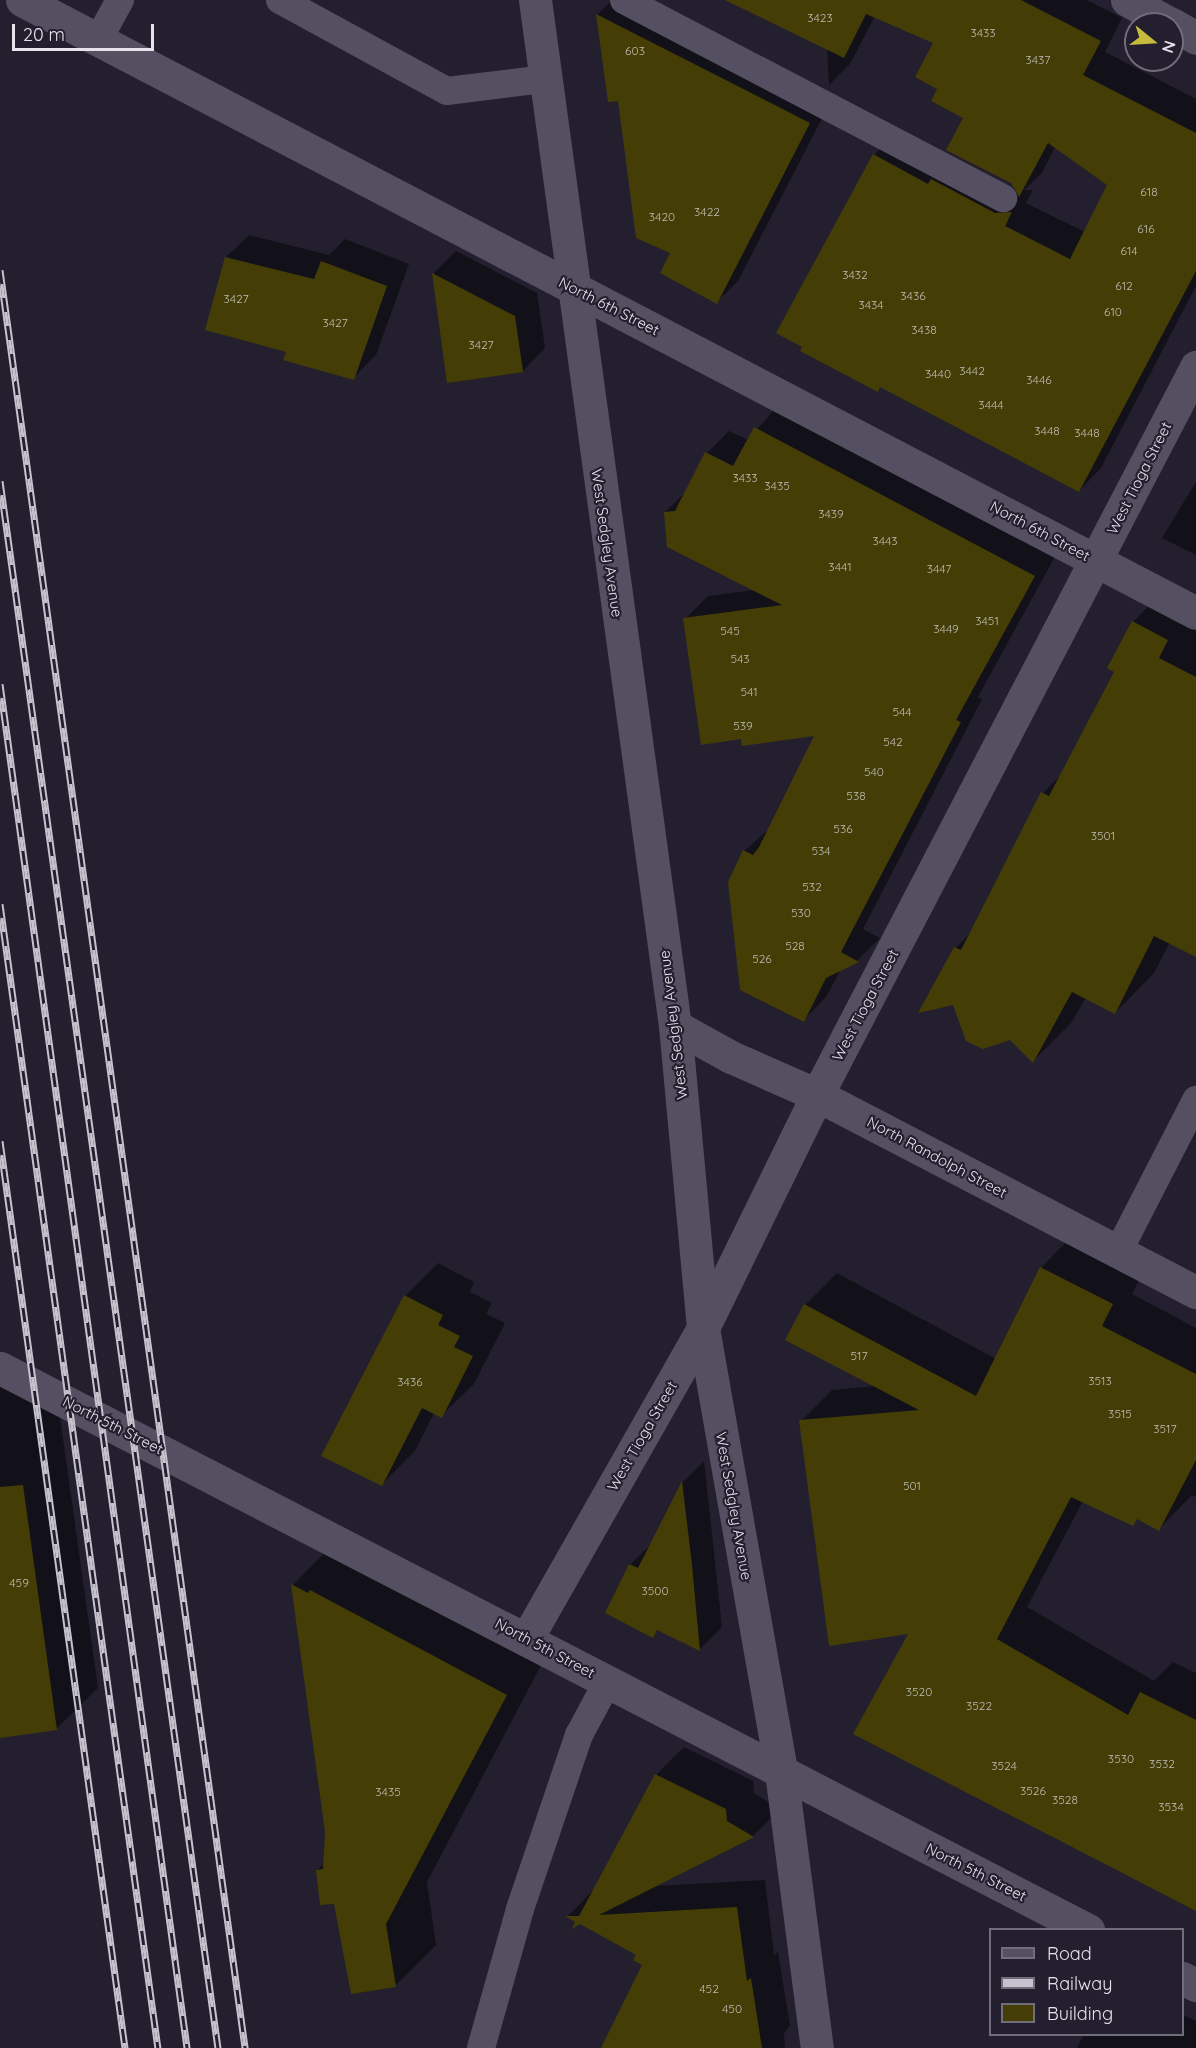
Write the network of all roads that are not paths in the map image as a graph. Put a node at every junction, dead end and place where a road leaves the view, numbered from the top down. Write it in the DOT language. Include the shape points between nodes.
graph roads {
  1 [pos="22,0"];
  2 [pos="120,0"];
  3 [pos="280,0"];
  4 [pos="535,0"];
  5 [pos="624,0"];
  6 [pos="1127,0"];
  7 [pos="1150,12"];
  8 [pos="98,40"];
  9 [pos="545,79"];
  10 [pos="1003,198"];
  11 [pos="572,287"];
  12 [pos="1196,367"];
  13 [pos="1096,561"];
  14 [pos="1196,613"];
  15 [pos="675,1026"];
  16 [pos="817,1095"];
  17 [pos="1196,1100"];
  18 [pos="1118,1252"];
  19 [pos="1196,1292"];
  20 [pos="703,1328"];
  21 [pos="0,1368"];
  22 [pos="527,1638"];
  23 [pos="608,1681"];
  24 [pos="781,1772"];
  25 [pos="1086,1928"];
  26 [pos="481,2048"];
  27 [pos="817,2048"];
  1 -- 8 [label="street, North 6th Street"];
  2 -- 8 [label="lane"];
  3 -- 9 [label="lane" via="447,91"];
  4 -- 9 [label="street, West Sedgley Avenue"];
  5 -- 10 [label="lane"];
  6 -- 7 [label="street"];
  8 -- 11 [label="street, North 6th Street"];
  9 -- 11 [label="street, West Sedgley Avenue"];
  11 -- 13 [label="street, North 6th Street"];
  11 -- 15 [label="street, West Sedgley Avenue"];
  12 -- 13 [label="street, West Tioga Street"];
  13 -- 14 [label="street, North 6th Street"];
  13 -- 16 [label="street, West Tioga Street"];
  15 -- 16 [label="street, North Randolph Street" via="731,1057"];
  15 -- 20 [label="street, West Sedgley Avenue"];
  16 -- 18 [label="street, North Randolph Street"];
  16 -- 20 [label="street, West Tioga Street"];
  17 -- 18 [label="lane"];
  18 -- 19 [label="street, North Randolph Street"];
  20 -- 22 [label="street, West Tioga Street"];
  20 -- 24 [label="street, West Sedgley Avenue"];
  21 -- 22 [label="street, North 5th Street"];
  22 -- 23 [label="street, North 5th Street"];
  23 -- 24 [label="street, North 5th Street"];
  23 -- 26 [label="lane" via="579,1735 520,1909"];
  24 -- 25 [label="street, North 5th Street"];
  24 -- 27 [label="street, West Sedgley Avenue"];
}
